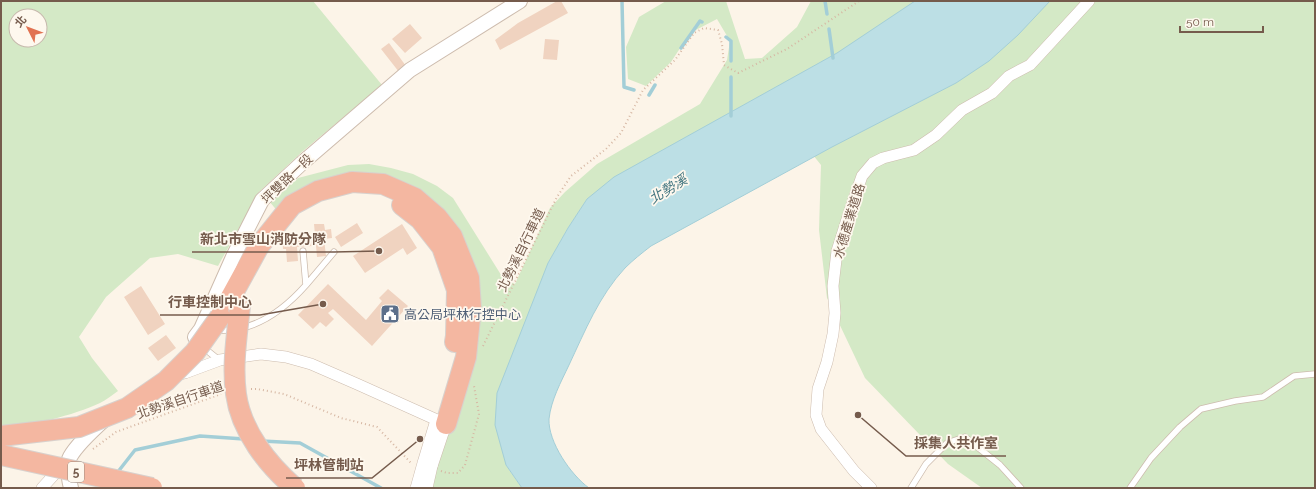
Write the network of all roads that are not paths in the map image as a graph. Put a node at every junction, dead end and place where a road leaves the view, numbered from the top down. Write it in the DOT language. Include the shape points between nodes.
graph roads {
  1 [pos="520,1"];
  2 [pos="1089,1"];
  3 [pos="303,251"];
  4 [pos="334,252"];
  5 [pos="306,285"];
  6 [pos="201,329"];
  7 [pos="220,360"];
  8 [pos="1315,374"];
  9 [pos="157,377"];
  10 [pos="441,422"];
  11 [pos="1,436"];
  12 [pos="1,455"];
  13 [pos="69,458"];
  14 [pos="428,467"];
  15 [pos="42,488"];
  16 [pos="71,488"];
  17 [pos="152,488"];
  18 [pos="294,488"];
  19 [pos="416,488"];
  20 [pos="427,488"];
  21 [pos="870,488"];
  22 [pos="911,488"];
  23 [pos="1021,488"];
  24 [pos="1130,488"];
  1 -- 6 [label="street, 坪雙路一段" via="410,70 262,200"];
  2 -- 21 [label="street, 水德產業道路" via="1030,65 1009,76 992,93 962,110 936,135 914,150 873,163 862,176 837,251 833,286 833,334 818,389 816,415 821,429"];
  3 -- 5 [label="lane"];
  4 -- 5 [label="lane"];
  5 -- 6 [label="lane" via="294,299 264,320 246,328 225,331"];
  6 -- 7 [label="lane" via="204,348"];
  6 -- 9 [label="street, 坪雙路一段"];
  7 -- 9 [label="street" via="185,373"];
  7 -- 10 [label="street" via="261,354 286,356 311,364"];
  8 -- 24 [label="lane" via="1294,376 1263,397 1201,410 1180,427 1151,458"];
  9 -- 13 [label="street, 坪雙路一段" via="97,426"];
  10 -- 11 [label="highway, bridge" via="466,356 471,309 469,278 452,236 437,217 415,198 383,184 352,182 318,191 292,205 259,246 220,317 196,352 166,381 127,408 79,426"];
  10 -- 14 [label="street"];
  10 -- 18 [label="highway, bridge" via="456,336 457,290 442,247 420,219 397,201 366,194 337,193 313,201 294,216 276,239 240,306 234,363 236,395 248,432 263,456"];
  12 -- 17 [label="highway, 5, bridge"];
  13 -- 15 [label="street"];
  13 -- 16 [label="street" via="68,478"];
  14 -- 19 [label="street, bridge"];
  14 -- 20 [label="street, bridge"];
  22 -- 23 [label="lane" via="926,464 947,442 965,437 1000,465"];
}
